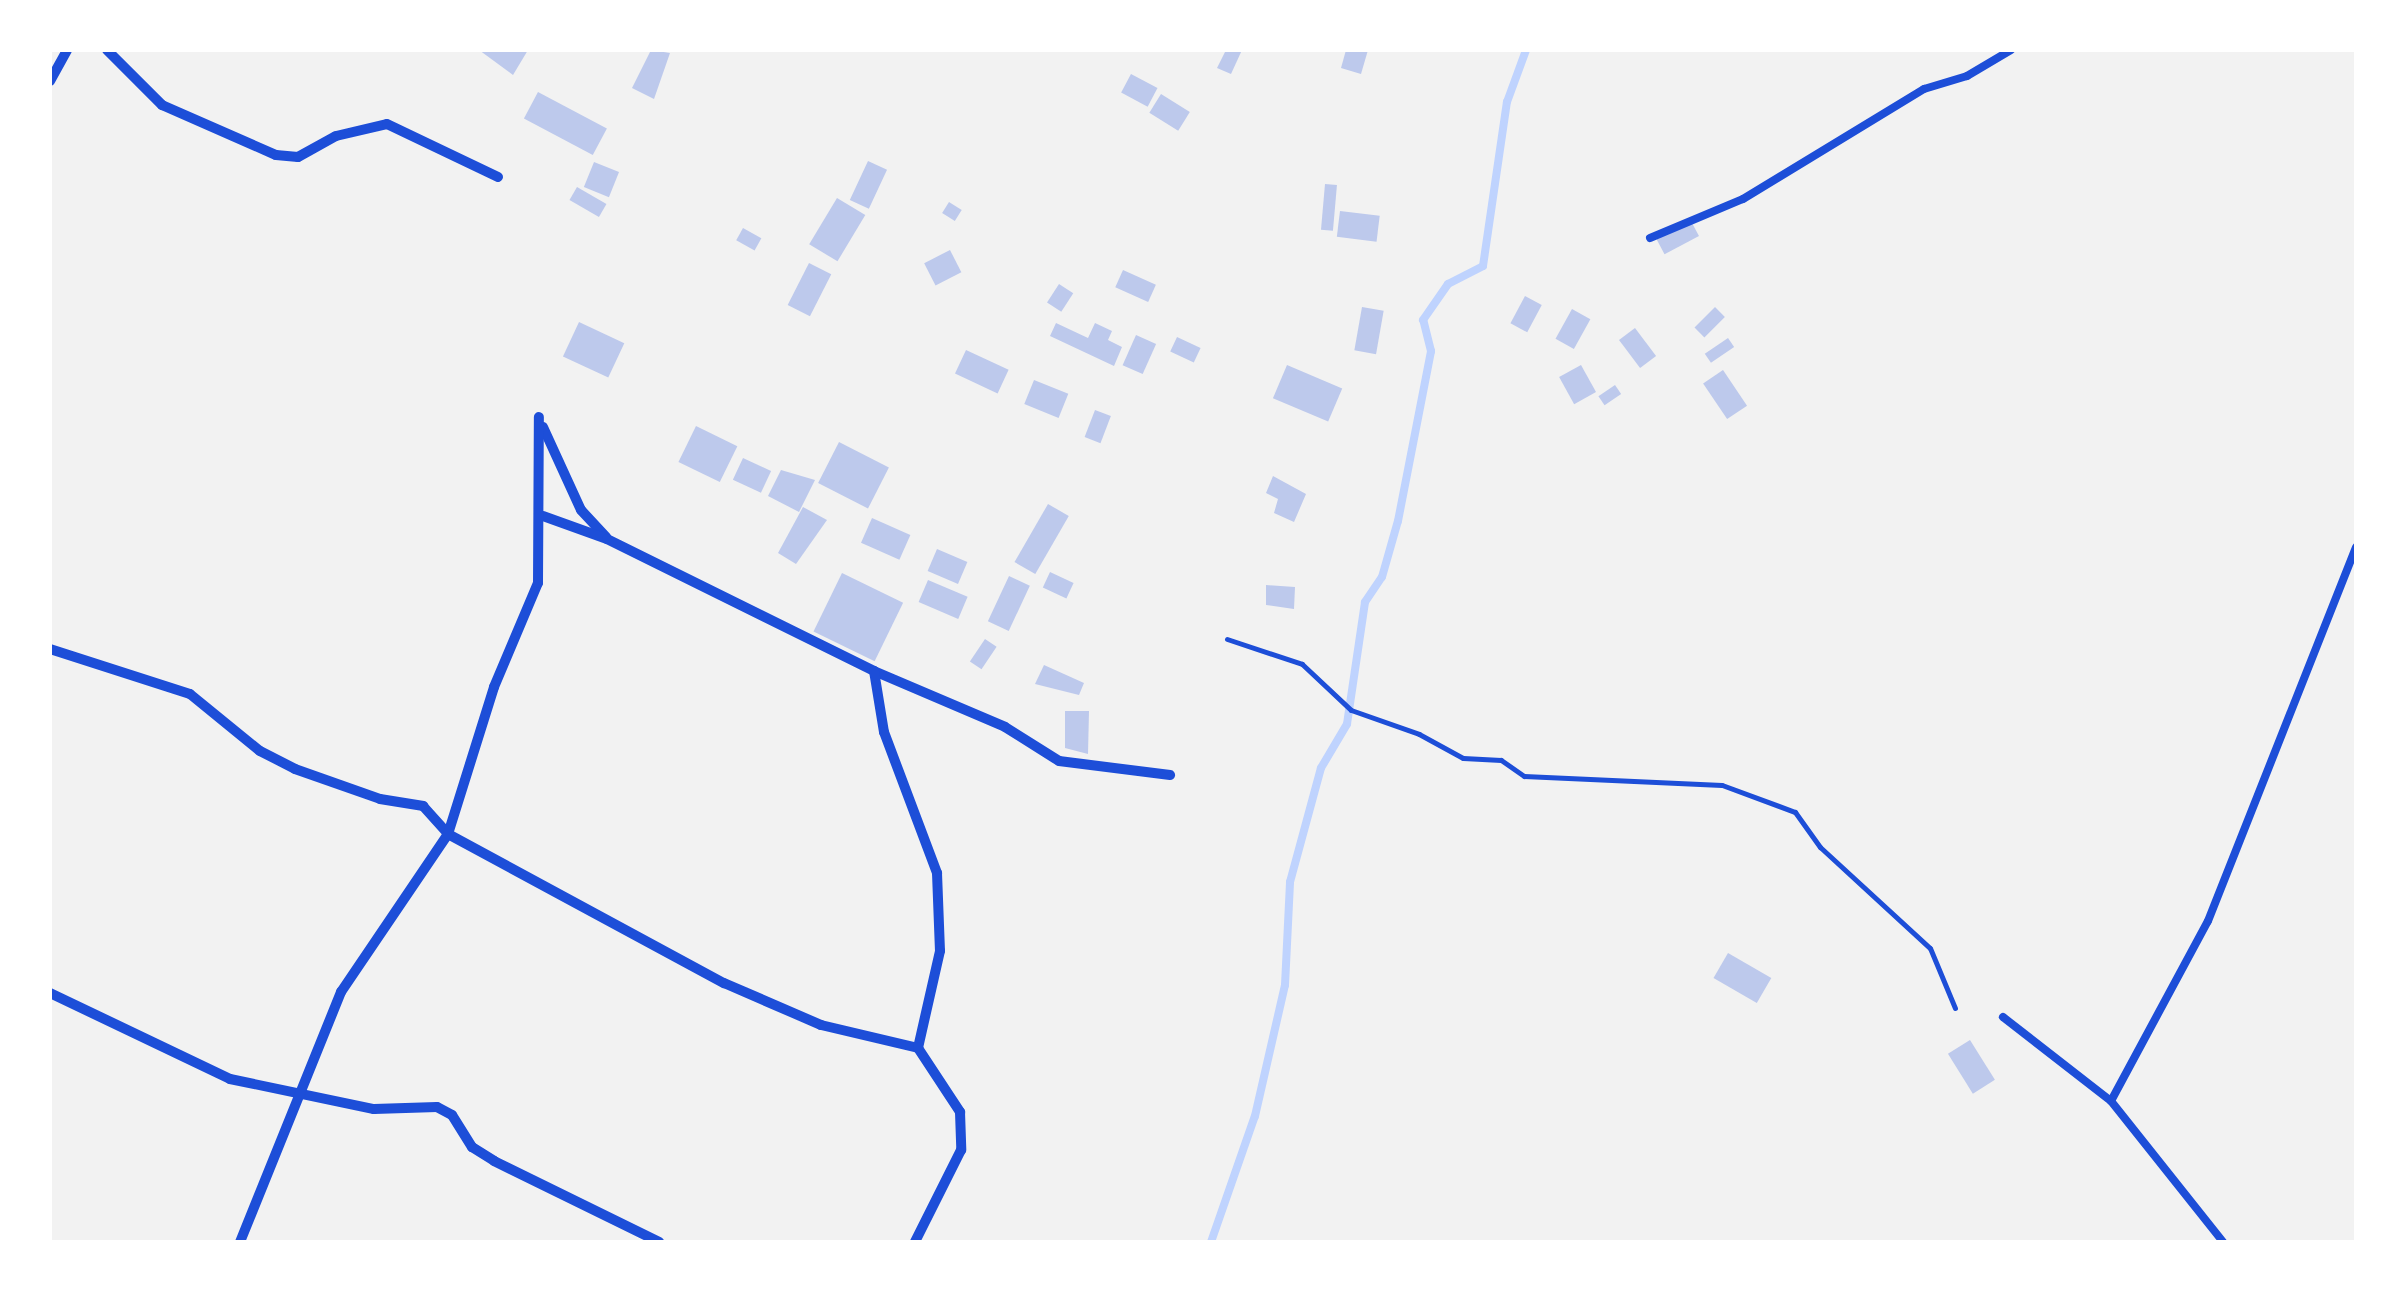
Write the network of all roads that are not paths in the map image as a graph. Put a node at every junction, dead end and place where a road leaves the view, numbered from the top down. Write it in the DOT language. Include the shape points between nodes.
graph roads {
  1 [pos="67,50"];
  2 [pos="107,50"];
  3 [pos="2010,50"];
  4 [pos="50,81"];
  5 [pos="498,177"];
  6 [pos="1650,238"];
  7 [pos="543,516"];
  8 [pos="607,538"];
  9 [pos="2356,547"];
  10 [pos="50,649"];
  11 [pos="874,672"];
  12 [pos="1170,774"];
  13 [pos="448,834"];
  14 [pos="50,993"];
  15 [pos="2003,1017"];
  16 [pos="918,1048"];
  17 [pos="300,1096"];
  18 [pos="2111,1101"];
  19 [pos="240,1242"];
  20 [pos="659,1242"];
  21 [pos="915,1242"];
  22 [pos="2223,1242"];
  1 -- 4 [label="street"];
  2 -- 5 [label="street" via="162,105 276,155 298,157 336,136 387,124"];
  3 -- 6 [label="lane" via="1967,76 1924,90 1743,198"];
  7 -- 8 [label="street"];
  7 -- 8 [label="street" via="539,417 582,510"];
  7 -- 13 [label="street" via="538,583 494,687"];
  8 -- 11 [label="street"];
  9 -- 18 [label="lane" via="2208,921"];
  10 -- 13 [label="street" via="190,694 260,751 380,799 423,806"];
  11 -- 12 [label="street" via="1005,728 1058,761"];
  11 -- 16 [label="street" via="884,732 937,873 940,950"];
  13 -- 16 [label="street" via="724,983 821,1025"];
  13 -- 17 [label="street" via="342,992"];
  14 -- 17 [label="street" via="230,1079"];
  15 -- 18 [label="lane"];
  16 -- 21 [label="street" via="960,1112 961,1150"];
  17 -- 19 [label="street"];
  17 -- 20 [label="street" via="374,1109 438,1107 452,1115 472,1147 494,1161"];
  18 -- 22 [label="lane"];
}
